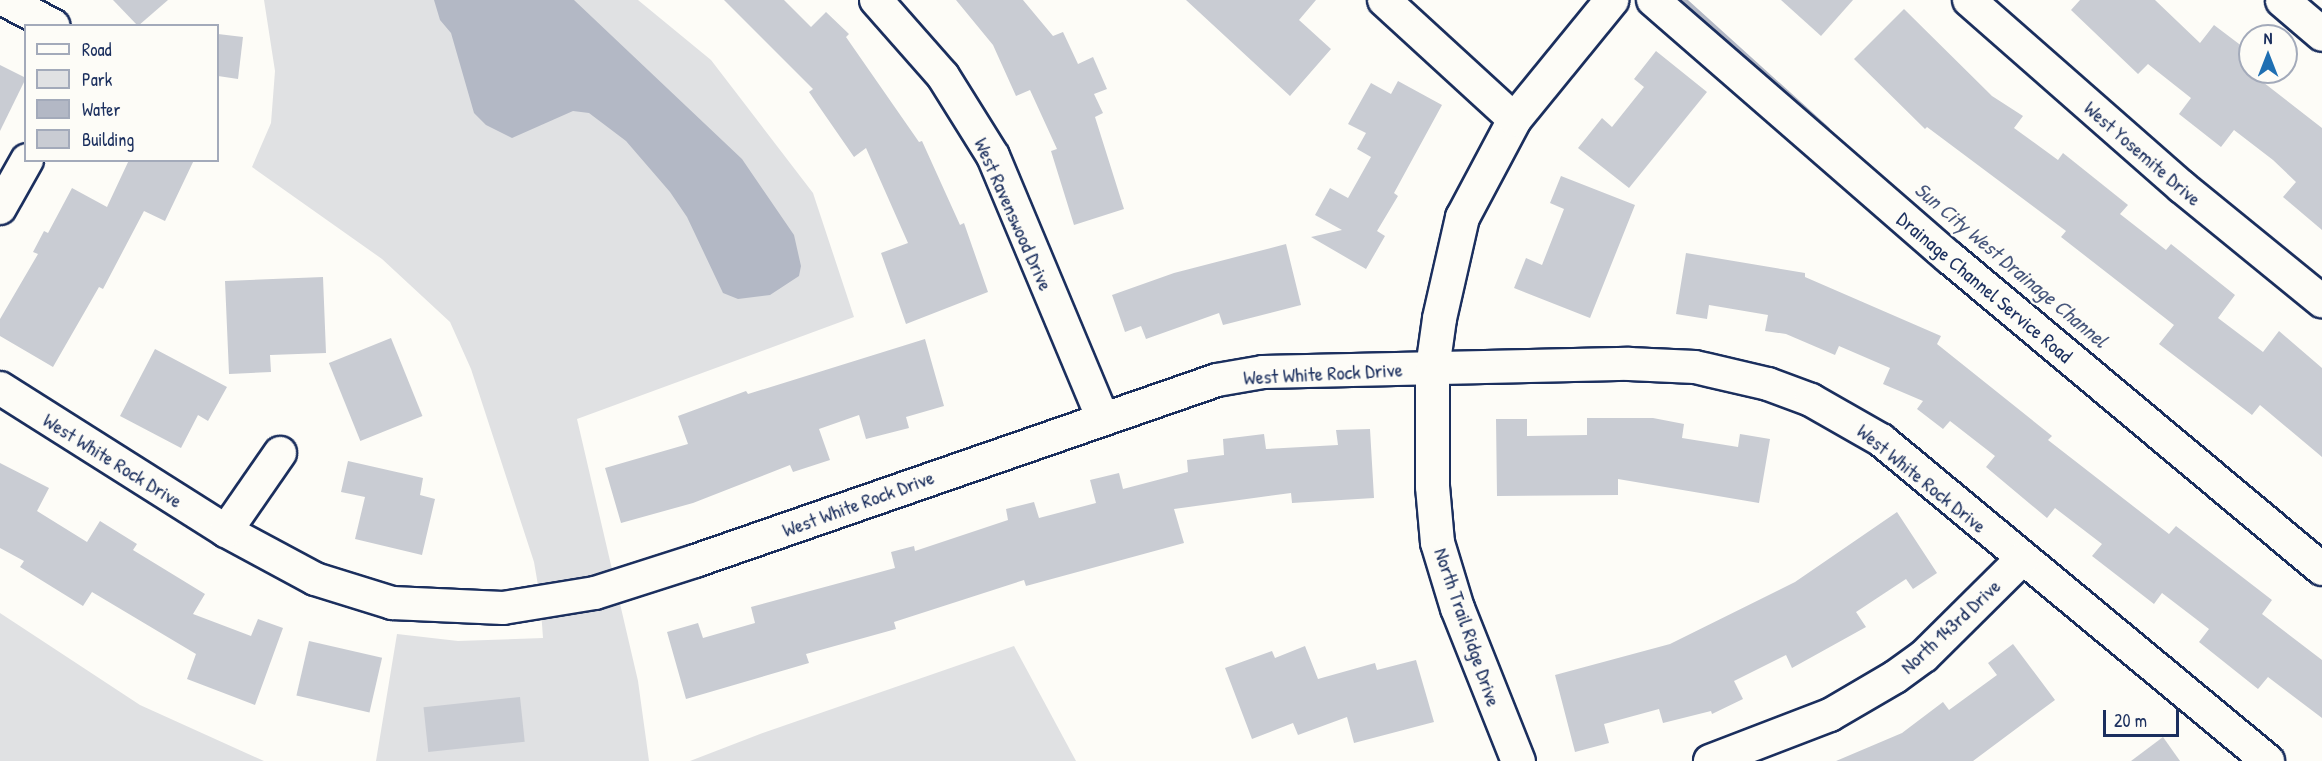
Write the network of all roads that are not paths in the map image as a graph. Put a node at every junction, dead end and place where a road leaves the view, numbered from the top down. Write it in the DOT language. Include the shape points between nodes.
graph roads {
  1 [pos="5,0"];
  2 [pos="876,0"];
  3 [pos="1384,0"];
  4 [pos="1611,0"];
  5 [pos="1653,0"];
  6 [pos="1969,0"];
  7 [pos="2282,0"];
  8 [pos="50,24"];
  9 [pos="2322,34"];
  10 [pos="1514,119"];
  11 [pos="26,162"];
  12 [pos="0,208"];
  13 [pos="2322,300"];
  14 [pos="1432,368"];
  15 [pos="0,388"];
  16 [pos="1102,417"];
  17 [pos="280,453"];
  18 [pos="226,531"];
  19 [pos="2022,559"];
  20 [pos="2322,569"];
  21 [pos="1518,761"];
  22 [pos="1710,761"];
  23 [pos="2268,761"];
  1 -- 8 [label="street"];
  2 -- 16 [label="street, West Ravenswood Drive" via="943,76 993,156"];
  3 -- 10 [label="street"];
  4 -- 10 [label="street, North Trail Ridge Drive"];
  5 -- 20 [label="street, Drainage Channel Service Road" via="1950,258"];
  6 -- 13 [label="street, West Yosemite Drive" via="2182,187"];
  7 -- 9 [label="street"];
  10 -- 14 [label="street, North Trail Ridge Drive" via="1462,217"];
  11 -- 12 [label="street"];
  14 -- 16 [label="street, West White Rock Drive" via="1263,372 1217,380"];
  14 -- 19 [label="street, West White Rock Drive" via="1695,367 1768,384 1812,400 1881,440"];
  14 -- 21 [label="street, North Trail Ridge Drive" via="1432,486 1437,542 1460,617"];
  15 -- 18 [label="street, West White Rock Drive"];
  16 -- 18 [label="street, West White Rock Drive" via="595,593 503,608 392,603 345,590 289,567"];
  17 -- 18 [label="street"];
  19 -- 22 [label="street, North 143rd Drive" via="1924,656 1895,677 1830,715"];
  19 -- 23 [label="street, West White Rock Drive"];
}
